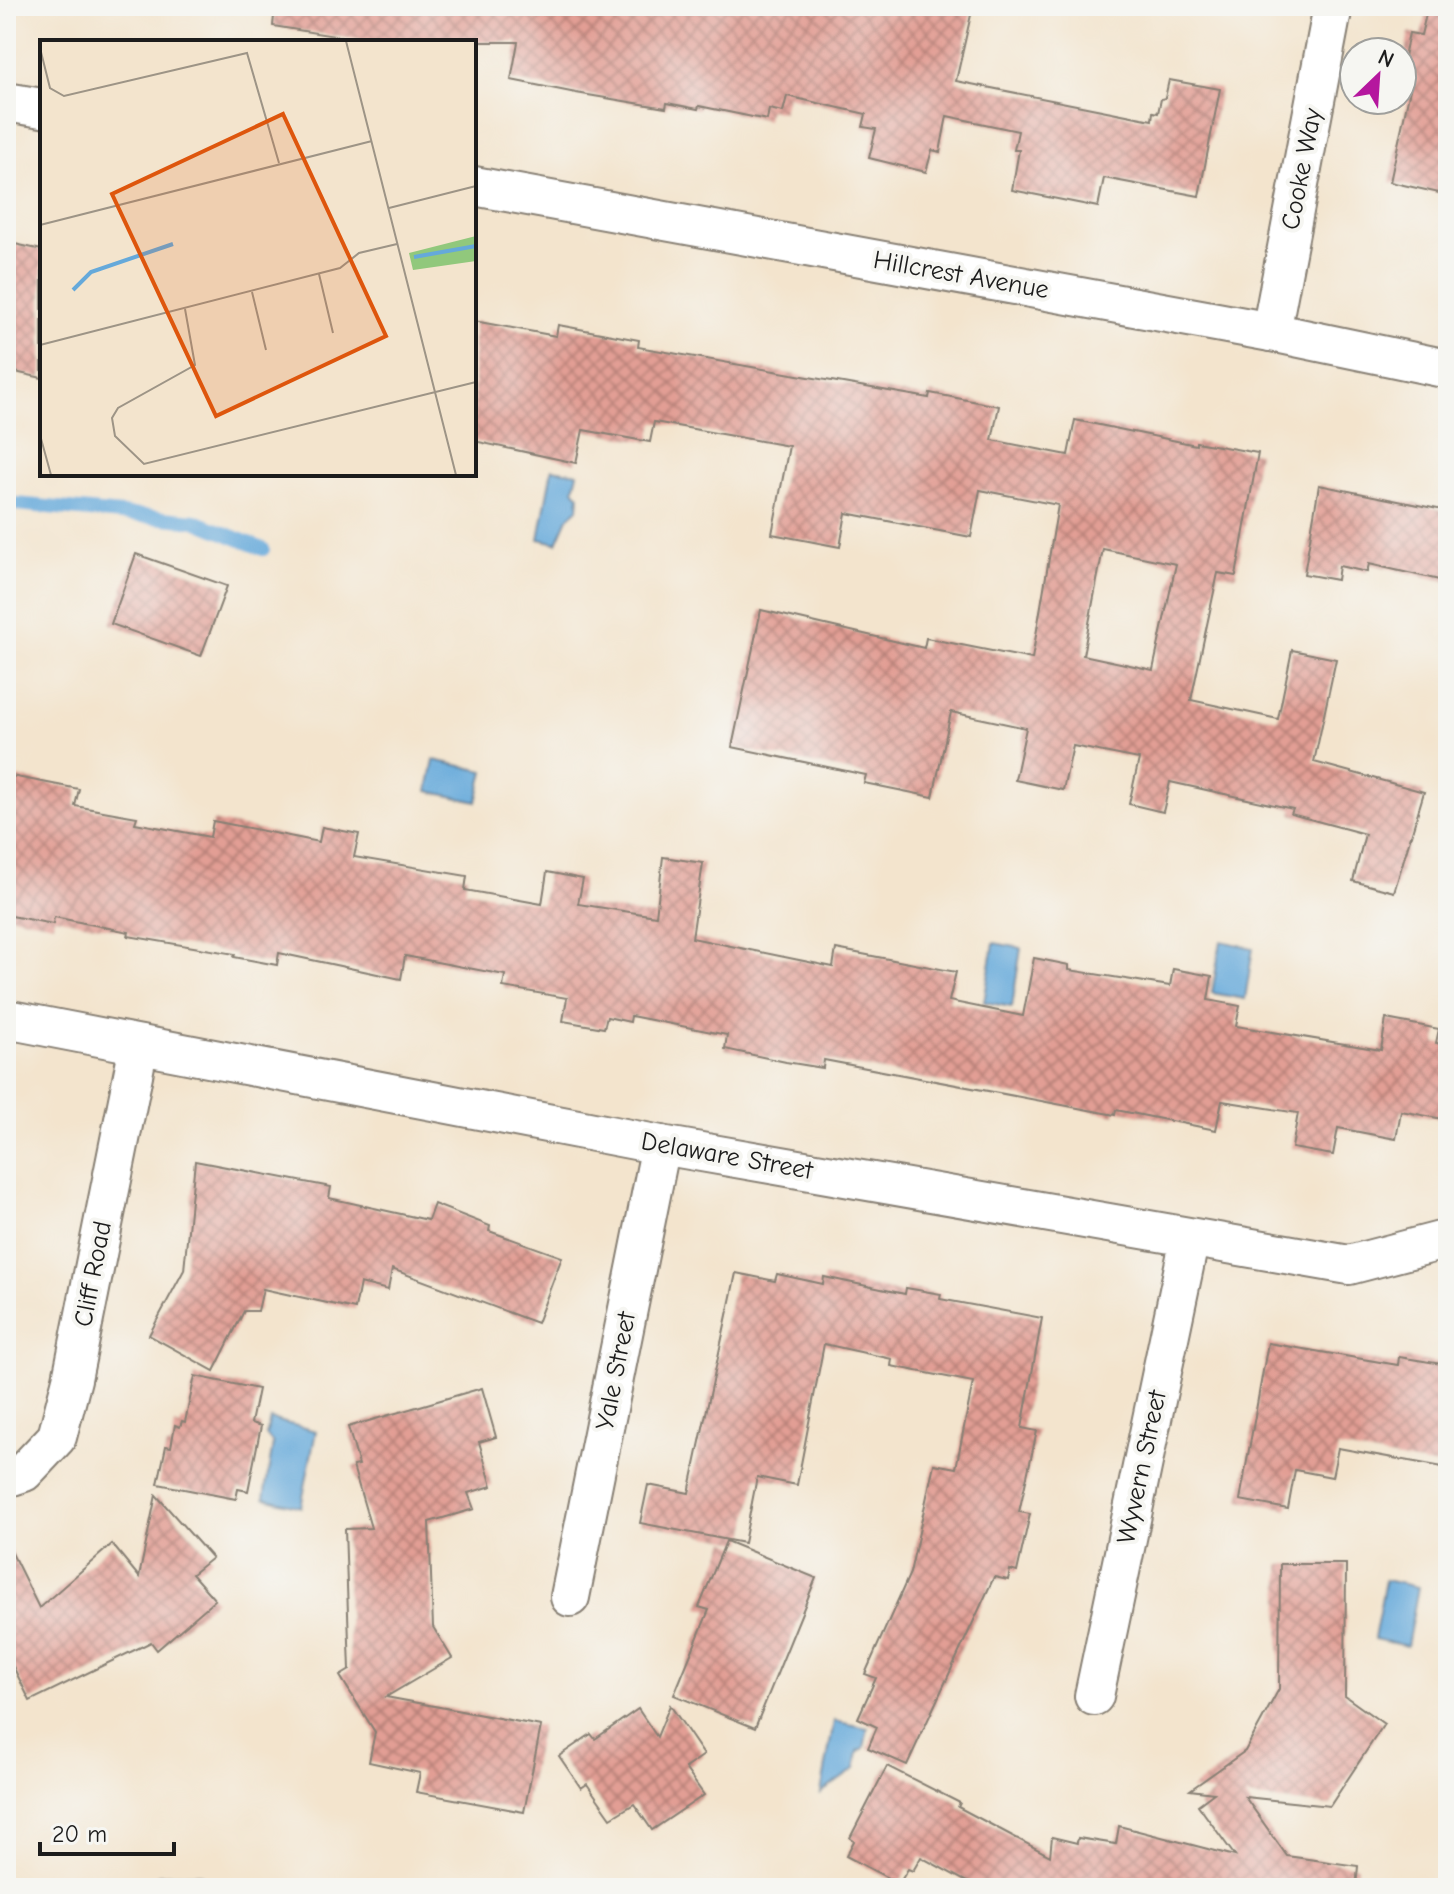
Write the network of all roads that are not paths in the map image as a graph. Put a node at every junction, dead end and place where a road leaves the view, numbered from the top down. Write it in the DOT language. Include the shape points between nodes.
graph roads {
  1 [pos="1333,6"];
  2 [pos="6,102"];
  3 [pos="40,108"];
  4 [pos="476,186"];
  5 [pos="1271,332"];
  6 [pos="1448,369"];
  7 [pos="6,1019"];
  8 [pos="139,1045"];
  9 [pos="661,1145"];
  10 [pos="1190,1238"];
  11 [pos="1448,1239"];
  12 [pos="6,1478"];
  13 [pos="570,1597"];
  14 [pos="1094,1696"];
  1 -- 5 [label="street, Cooke Way"];
  2 -- 3 [label="street"];
  4 -- 5 [label="street, Hillcrest Avenue"];
  5 -- 6 [label="street, Hillcrest Avenue"];
  7 -- 8 [label="street, Delaware Street"];
  8 -- 9 [label="street, Delaware Street"];
  8 -- 12 [label="street, Cliff Road" via="57,1437 24,1472"];
  9 -- 10 [label="street, Delaware Street"];
  9 -- 13 [label="street, Yale Street"];
  10 -- 11 [label="street, Delaware Street" via="1349,1265"];
  10 -- 14 [label="street, Wyvern Street"];
}
